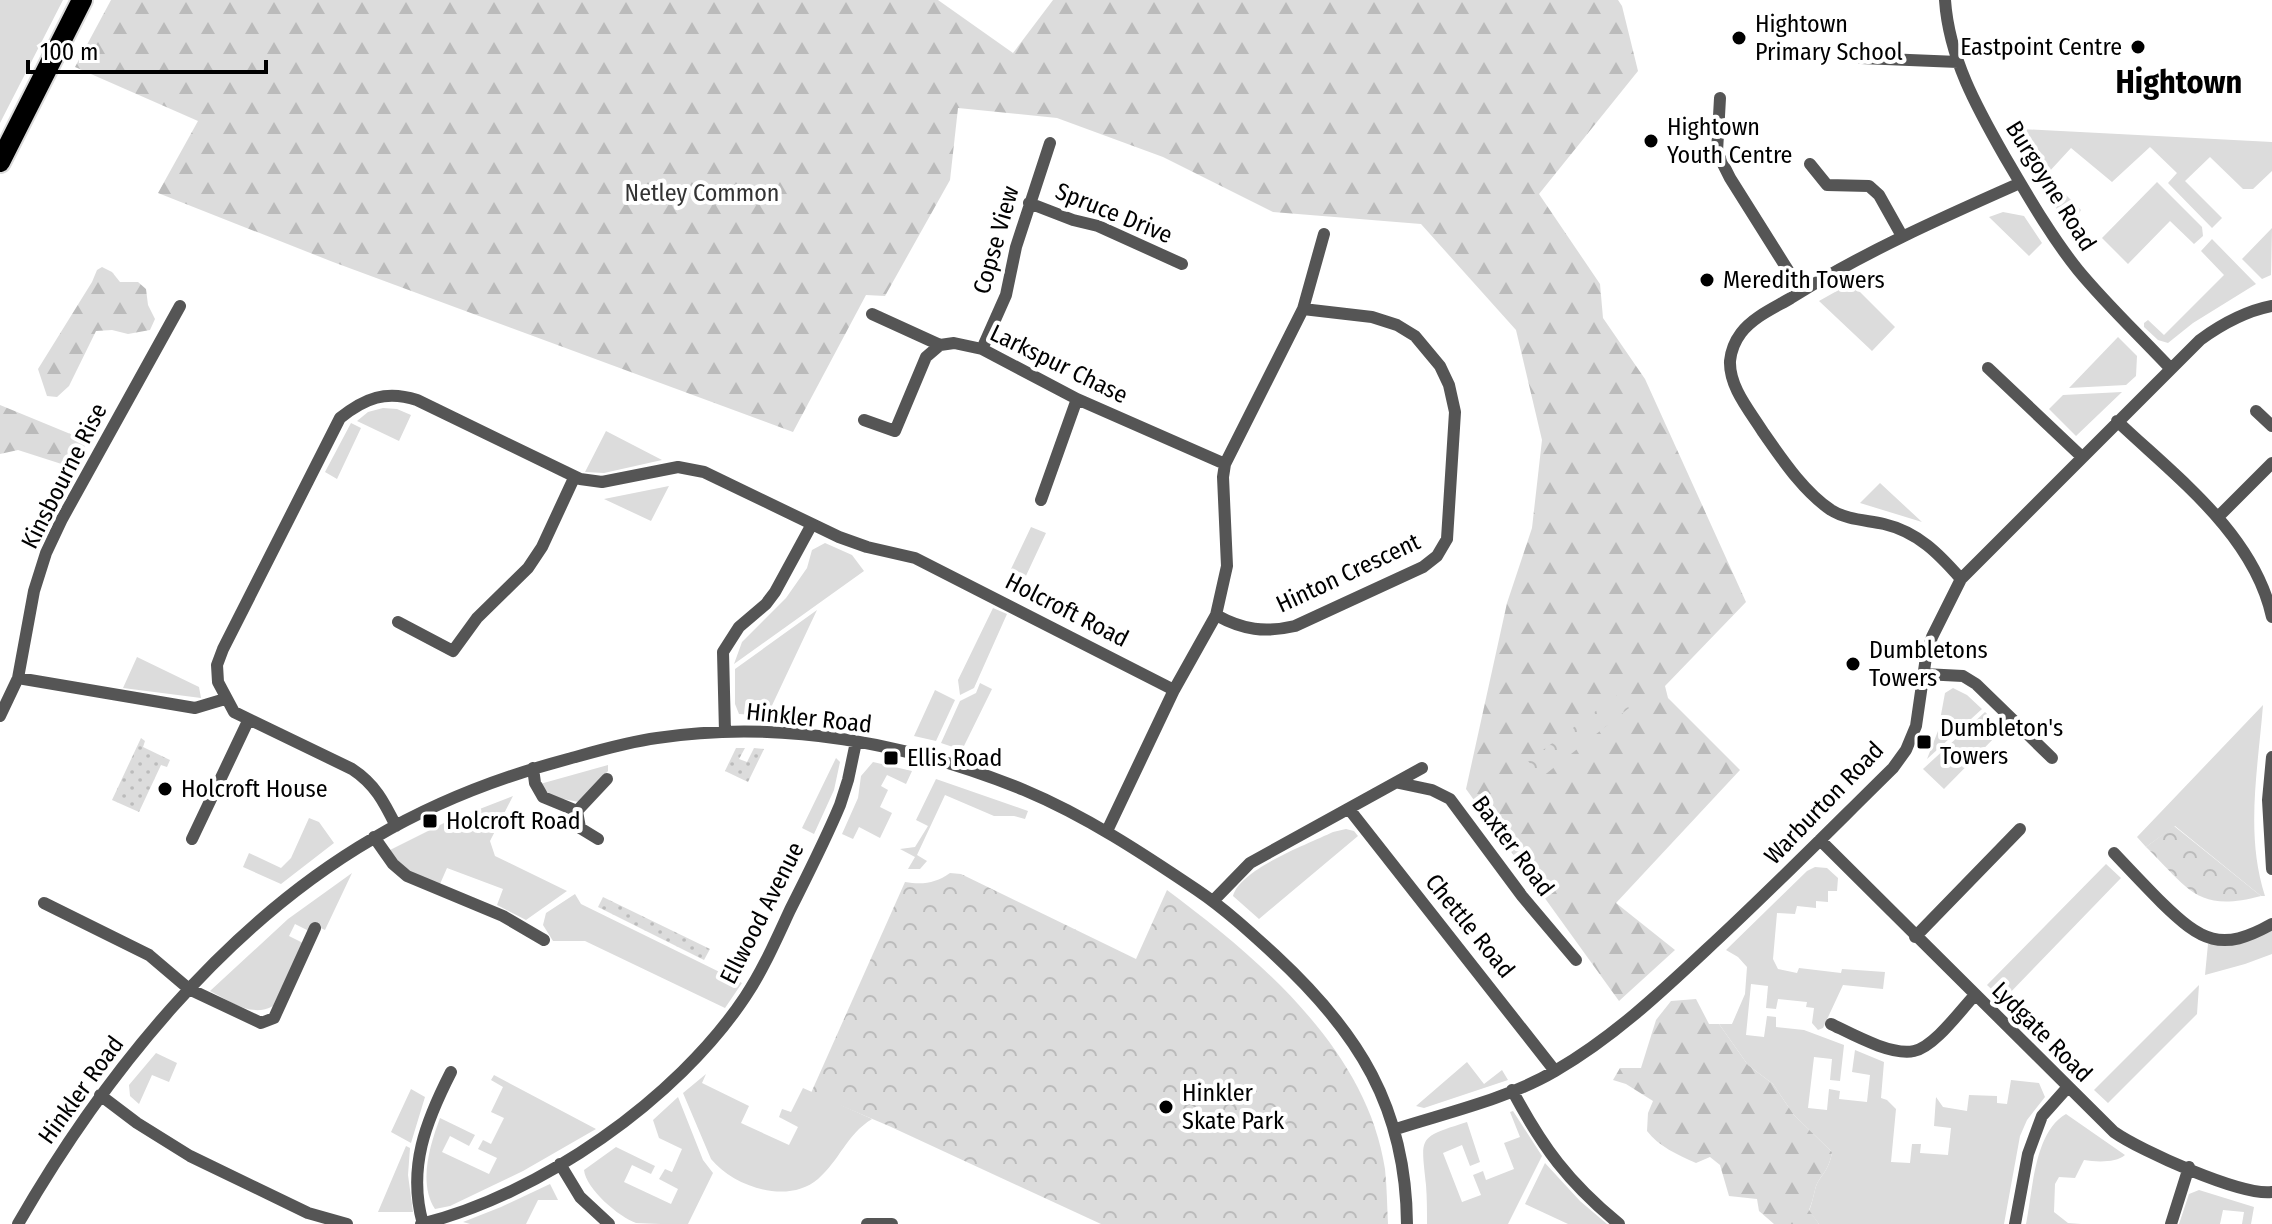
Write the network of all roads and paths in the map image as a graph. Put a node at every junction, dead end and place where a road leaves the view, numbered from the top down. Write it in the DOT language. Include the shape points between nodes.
graph roads {
  1 [pos="82,0"];
  2 [pos="1945,0"];
  3 [pos="1861,58"];
  4 [pos="1958,62"];
  5 [pos="1720,98"];
  6 [pos="1050,143"];
  7 [pos="0,162"];
  8 [pos="1810,164"];
  9 [pos="2020,183"];
  10 [pos="1029,203"];
  11 [pos="1324,234"];
  12 [pos="1902,236"];
  13 [pos="1182,264"];
  14 [pos="1801,291"];
  15 [pos="180,306"];
  16 [pos="2272,306"];
  17 [pos="1303,309"];
  18 [pos="872,314"];
  19 [pos="940,345"];
  20 [pos="982,349"];
  21 [pos="1988,368"];
  22 [pos="2170,368"];
  23 [pos="1077,399"];
  24 [pos="2256,411"];
  25 [pos="864,420"];
  26 [pos="2117,421"];
  27 [pos="2272,426"];
  28 [pos="2082,457"];
  29 [pos="2272,463"];
  30 [pos="1225,464"];
  31 [pos="574,478"];
  32 [pos="1041,500"];
  33 [pos="2218,517"];
  34 [pos="812,524"];
  35 [pos="1961,579"];
  36 [pos="1216,615"];
  37 [pos="2272,617"];
  38 [pos="398,622"];
  39 [pos="1924,674"];
  40 [pos="18,678"];
  41 [pos="1174,690"];
  42 [pos="225,699"];
  43 [pos="0,716"];
  44 [pos="248,721"];
  45 [pos="725,732"];
  46 [pos="856,742"];
  47 [pos="2272,757"];
  48 [pos="2052,758"];
  49 [pos="533,768"];
  50 [pos="1422,768"];
  51 [pos="607,779"];
  52 [pos="1399,783"];
  53 [pos="1349,809"];
  54 [pos="577,811"];
  55 [pos="396,826"];
  56 [pos="2020,829"];
  57 [pos="1107,831"];
  58 [pos="374,837"];
  59 [pos="192,839"];
  60 [pos="593,839"];
  61 [pos="1820,840"];
  62 [pos="2114,853"];
  63 [pos="2272,869"];
  64 [pos="1213,901"];
  65 [pos="44,903"];
  66 [pos="2272,924"];
  67 [pos="297,932"];
  68 [pos="1915,937"];
  69 [pos="544,940"];
  70 [pos="1576,960"];
  71 [pos="189,989"];
  72 [pos="1974,996"];
  73 [pos="1831,1024"];
  74 [pos="1555,1071"];
  75 [pos="451,1072"];
  76 [pos="2067,1088"];
  77 [pos="1512,1090"];
  78 [pos="100,1095"];
  79 [pos="1396,1129"];
  80 [pos="560,1164"];
  81 [pos="2189,1167"];
  82 [pos="2272,1192"];
  83 [pos="299,1209"];
  84 [pos="18,1224"];
  85 [pos="292,1224"];
  86 [pos="347,1224"];
  87 [pos="422,1224"];
  88 [pos="609,1224"];
  89 [pos="867,1224"];
  90 [pos="892,1224"];
  91 [pos="1407,1224"];
  92 [pos="1619,1224"];
  93 [pos="2015,1224"];
  94 [pos="2171,1224"];
  1 -- 7 [label="main road"];
  2 -- 4 [label="street, Burgoyne Road"];
  3 -- 4 [label="street"];
  4 -- 9 [label="street, Burgoyne Road"];
  5 -- 14 [label="street" via="1717,152"];
  6 -- 10 [label="street, Copse View"];
  8 -- 12 [label="street" via="1827,185 1869,186"];
  9 -- 12 [label="street"];
  9 -- 22 [label="street, Burgoyne Road" via="2079,271"];
  10 -- 13 [label="street, Spruce Drive" via="1098,226"];
  10 -- 20 [label="street, Copse View" via="1006,295"];
  11 -- 17 [label="street"];
  12 -- 14 [label="street"];
  14 -- 35 [label="street" via="1755,320 1734,344 1730,359 1739,394 1783,461 1831,509 1920,537"];
  15 -- 40 [label="street, Kinsbourne Rise" via="46,553"];
  16 -- 22 [label="street, Warburton Road" via="2216,329"];
  17 -- 30 [label="street"];
  17 -- 36 [label="street, Hinton Crescent" via="1397,325 1415,336 1440,366 1455,412 1447,539 1423,567 1295,626 1250,630"];
  18 -- 19 [label="street, Larkspur Chase"];
  19 -- 20 [label="street, Larkspur Chase"];
  19 -- 25 [label="street" via="926,357 895,431"];
  20 -- 23 [label="street, Larkspur Chase"];
  21 -- 28 [label="street"];
  22 -- 26 [label="street, Warburton Road"];
  23 -- 30 [label="street, Larkspur Chase"];
  23 -- 32 [label="street"];
  24 -- 27 [label="street"];
  26 -- 28 [label="street, Warburton Road"];
  26 -- 33 [label="street"];
  28 -- 35 [label="street, Warburton Road"];
  29 -- 33 [label="street"];
  30 -- 36 [label="street" via="1227,566"];
  31 -- 34 [label="street, Holcroft Road" via="602,482 678,467 704,472"];
  31 -- 38 [label="street" via="528,568 477,618 453,651"];
  31 -- 42 [label="street, Holcroft Road" via="409,398 370,398 351,409 340,418 223,649 217,665"];
  33 -- 37 [label="street" via="2267,595"];
  34 -- 41 [label="street, Holcroft Road" via="867,547 915,558"];
  34 -- 45 [label="street" via="775,592 739,627 723,652"];
  35 -- 39 [label="street, Warburton Road" via="1932,637"];
  36 -- 41 [label="street"];
  39 -- 48 [label="street" via="1963,676 1976,684"];
  39 -- 61 [label="street, Warburton Road" via="1916,726 1906,750"];
  40 -- 42 [label="street" via="195,708"];
  40 -- 43 [label="street, Kinsbourne Rise"];
  41 -- 57 [label="street"];
  42 -- 44 [label="street"];
  44 -- 55 [label="street" via="368,780"];
  44 -- 59 [label="street"];
  45 -- 46 [label="street, Hinkler Road"];
  45 -- 49 [label="street, Hinkler Road" via="654,738"];
  46 -- 57 [label="street, Hinkler Road" via="1024,790"];
  46 -- 80 [label="street, Ellwood Avenue" via="831,827 743,1000 654,1098"];
  47 -- 63 [label="street"];
  49 -- 54 [label="street" via="543,797"];
  49 -- 55 [label="street, Hinkler Road"];
  50 -- 52 [label="street"];
  51 -- 54 [label="street"];
  52 -- 53 [label="street"];
  52 -- 70 [label="street, Baxter Road" via="1450,799"];
  53 -- 64 [label="street" via="1250,863"];
  53 -- 74 [label="street, Chettle Road"];
  54 -- 60 [label="street" via="580,828"];
  55 -- 58 [label="street, Hinkler Road"];
  56 -- 68 [label="street"];
  57 -- 64 [label="street, Hinkler Road"];
  58 -- 69 [label="street" via="407,876 503,916"];
  58 -- 71 [label="street, Hinkler Road" via="291,897"];
  61 -- 68 [label="street, Lydgate Road"];
  61 -- 74 [label="street, Warburton Road" via="1650,1003"];
  62 -- 66 [label="street" via="2203,938 2237,939"];
  64 -- 79 [label="street, Hinkler Road" via="1284,963 1338,1021 1377,1083"];
  65 -- 71 [label="street" via="149,955"];
  67 -- 71 [label="street" via="313,933 267,1023"];
  68 -- 72 [label="street, Lydgate Road"];
  71 -- 78 [label="street, Hinkler Road"];
  72 -- 73 [label="street" via="1944,1029 1914,1051 1880,1046"];
  72 -- 76 [label="street, Lydgate Road"];
  74 -- 77 [label="street, Warburton Road"];
  75 -- 87 [label="street" via="419,1151"];
  76 -- 81 [label="street, Lydgate Road" via="2133,1145"];
  76 -- 93 [label="street" via="2042,1116 2028,1154"];
  77 -- 79 [label="street, Warburton Road"];
  77 -- 92 [label="street" via="1557,1163"];
  78 -- 83 [label="street" via="178,1149"];
  78 -- 84 [label="street, Hinkler Road"];
  79 -- 91 [label="street, Hinkler Road" via="1405,1171"];
  80 -- 87 [label="street, Ellwood Avenue" via="478,1206"];
  80 -- 88 [label="street" via="580,1197"];
  81 -- 82 [label="street, Lydgate Road" via="2238,1188"];
  81 -- 94 [label="street"];
  83 -- 85 [label="street"];
  83 -- 86 [label="street"];
  89 -- 90 [label="street"];
}
